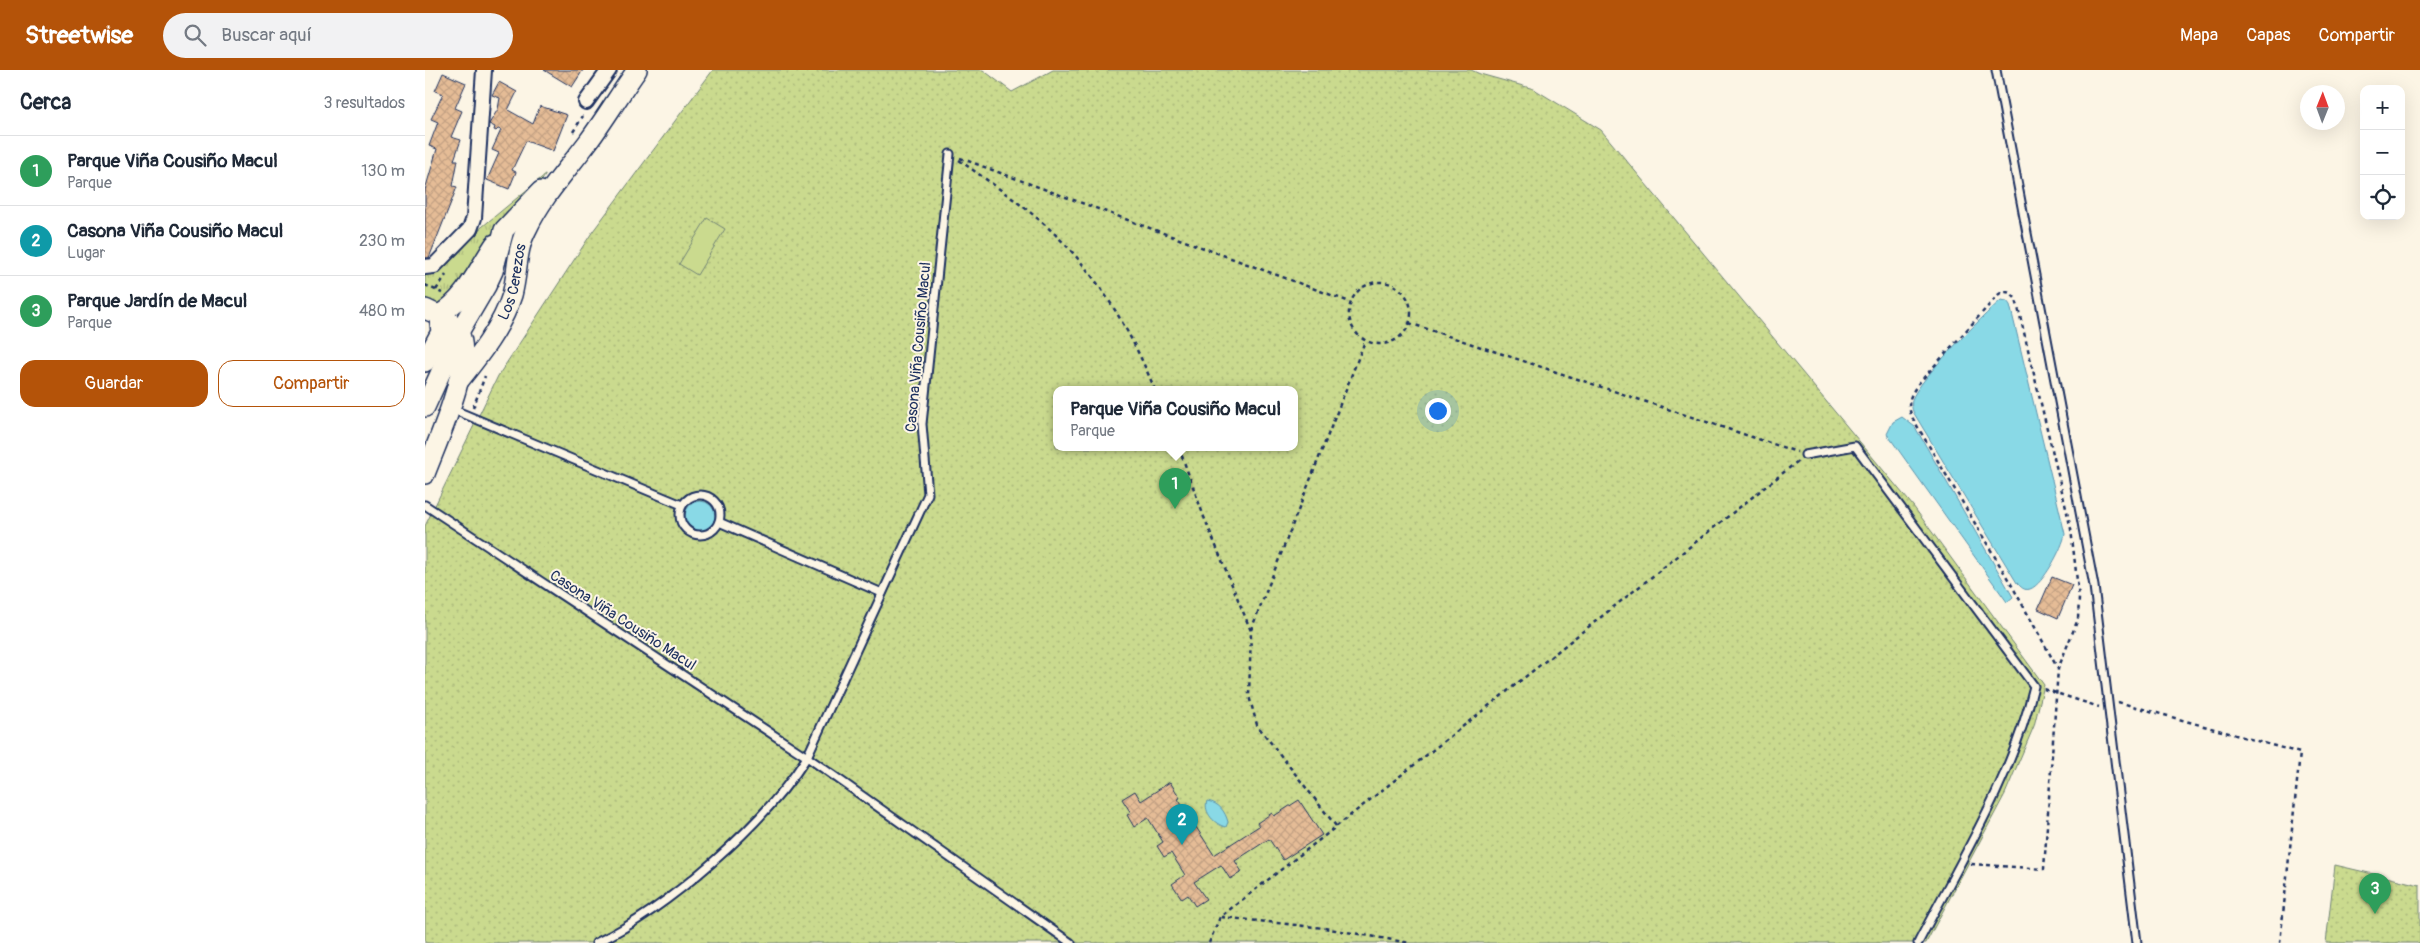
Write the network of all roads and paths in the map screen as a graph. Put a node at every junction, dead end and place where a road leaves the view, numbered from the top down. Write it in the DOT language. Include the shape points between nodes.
graph roads {
  1 [pos="484,70"];
  2 [pos="609,70"];
  3 [pos="637,70"];
  4 [pos="1996,70"];
  5 [pos="586,102"];
  6 [pos="950,154"];
  7 [pos="558,178"];
  8 [pos="504,230"];
  9 [pos="425,267"];
  10 [pos="425,285"];
  11 [pos="436,290"];
  12 [pos="1350,302"];
  13 [pos="432,312"];
  14 [pos="1409,323"];
  15 [pos="459,332"];
  16 [pos="1365,340"];
  17 [pos="425,362"];
  18 [pos="459,382"];
  19 [pos="1153,386"];
  20 [pos="426,401"];
  21 [pos="449,408"];
  22 [pos="1180,451"];
  23 [pos="1805,455"];
  24 [pos="425,474"];
  25 [pos="425,505"];
  26 [pos="682,505"];
  27 [pos="719,522"];
  28 [pos="882,593"];
  29 [pos="1251,631"];
  30 [pos="2058,669"];
  31 [pos="2033,686"];
  32 [pos="2057,694"];
  33 [pos="2109,710"];
  34 [pos="807,757"];
  35 [pos="1336,826"];
  36 [pos="1959,863"];
  37 [pos="1219,916"];
  38 [pos="596,943"];
  39 [pos="1071,943"];
  40 [pos="1209,943"];
  41 [pos="1410,943"];
  42 [pos="1918,943"];
  43 [pos="2137,943"];
  44 [pos="2280,943"];
  1 -- 9 [label="street" via="474,218 470,228 434,266"];
  2 -- 5 [label="street"];
  3 -- 7 [label="street, Los Cerezos" via="589,140"];
  4 -- 33 [label="lane" via="2094,586"];
  6 -- 12 [label="path"];
  6 -- 19 [label="path" via="1014,200 1067,246 1105,294"];
  6 -- 28 [label="lane, Casona Viña Cousiño Macul" via="922,424 929,494"];
  7 -- 8 [label="street, Los Cerezos"];
  7 -- 18 [label="street, Los Cerezos" via="526,230 508,304 486,345"];
  8 -- 13 [label="street" via="455,304"];
  8 -- 15 [label="street, Los Cerezos" via="493,271"];
  10 -- 11 [label="path"];
  12 -- 14 [label="path" via="1364,285 1374,282 1390,284 1404,292 1409,302"];
  12 -- 16 [label="path" via="1348,311 1352,328"];
  13 -- 15 [label="street" via="454,325"];
  13 -- 17 [label="street" via="441,332"];
  14 -- 16 [label="path" via="1396,340 1375,344"];
  14 -- 23 [label="path"];
  15 -- 18 [label="street" via="463,353"];
  15 -- 20 [label="street, Los Cerezos"];
  16 -- 29 [label="path"];
  18 -- 21 [label="street"];
  20 -- 21 [label="street"];
  21 -- 24 [label="street"];
  21 -- 26 [label="lane"];
  22 -- 29 [label="path"];
  23 -- 31 [label="lane" via="1855,446"];
  23 -- 35 [label="path"];
  25 -- 34 [label="lane, Casona Viña Cousiño Macul"];
  26 -- 27 [label="lane" via="694,496 707,496 717,505"];
  26 -- 27 [label="lane" via="680,523 689,533 708,534"];
  27 -- 28 [label="lane"];
  28 -- 34 [label="lane, Casona Viña Cousiño Macul"];
  29 -- 35 [label="path" via="1249,696 1257,725"];
  30 -- 30 [label="path" via="1908,408 1908,399 1918,384 2005,291 2016,299 2071,529 2079,598 2078,619"];
  30 -- 32 [label="path"];
  31 -- 32 [label="path"];
  31 -- 36 [label="lane" via="2024,725 1998,790"];
  32 -- 33 [label="path"];
  32 -- 36 [label="path" via="2044,869"];
  33 -- 43 [label="lane"];
  33 -- 44 [label="path" via="2118,702 2301,753"];
  34 -- 38 [label="lane, Casona Viña Cousiño Macul" via="793,779 744,834 681,887 620,932"];
  34 -- 39 [label="lane, Casona Viña Cousiño Macul"];
  35 -- 37 [label="path"];
  36 -- 42 [label="lane"];
  37 -- 40 [label="path"];
  37 -- 41 [label="path" via="1324,928"];
}
